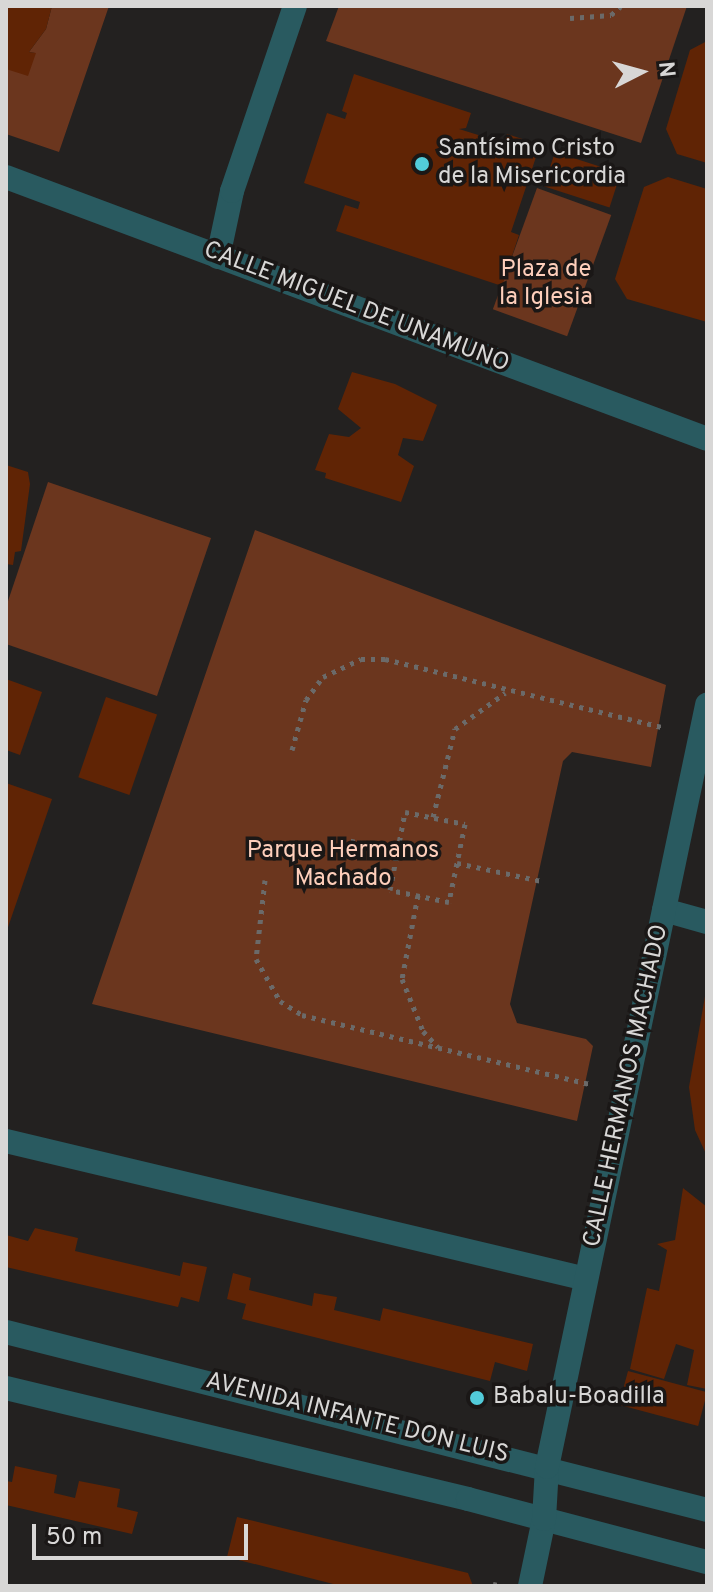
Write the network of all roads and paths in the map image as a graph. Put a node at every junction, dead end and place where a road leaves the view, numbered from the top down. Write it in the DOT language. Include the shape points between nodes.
graph roads {
  1 [pos="295,6"];
  2 [pos="621,6"];
  3 [pos="570,18"];
  4 [pos="6,177"];
  5 [pos="218,257"];
  6 [pos="707,439"];
  7 [pos="506,693"];
  8 [pos="707,705"];
  9 [pos="665,728"];
  10 [pos="292,750"];
  11 [pos="433,817"];
  12 [pos="341,839"];
  13 [pos="398,850"];
  14 [pos="457,863"];
  15 [pos="265,880"];
  16 [pos="542,881"];
  17 [pos="418,895"];
  18 [pos="664,910"];
  19 [pos="707,922"];
  20 [pos="440,1049"];
  21 [pos="593,1085"];
  22 [pos="6,1141"];
  23 [pos="586,1279"];
  24 [pos="6,1332"];
  25 [pos="6,1388"];
  26 [pos="547,1467"];
  27 [pos="707,1510"];
  28 [pos="544,1519"];
  29 [pos="707,1562"];
  30 [pos="493,1584"];
  31 [pos="503,1586"];
  32 [pos="530,1586"];
  1 -- 5 [label="street" via="232,191"];
  2 -- 3 [label="path" via="611,15"];
  4 -- 5 [label="street, CALLE MIGUEL DE UNAMUNO"];
  5 -- 6 [label="street, CALLE MIGUEL DE UNAMUNO"];
  7 -- 9 [label="path"];
  7 -- 10 [label="path" via="385,659 361,659 323,677 306,700"];
  7 -- 11 [label="path" via="455,729"];
  8 -- 18 [label="street, CALLE HERMANOS MACHADO"];
  11 -- 13 [label="path" via="405,812"];
  11 -- 14 [label="path" via="465,824"];
  12 -- 13 [label="path"];
  13 -- 17 [label="path" via="390,890"];
  14 -- 16 [label="path"];
  14 -- 17 [label="path" via="449,902"];
  15 -- 20 [label="path" via="256,959 280,1001 302,1015"];
  17 -- 20 [label="path" via="402,979 423,1031"];
  18 -- 19 [label="street"];
  18 -- 23 [label="street, CALLE HERMANOS MACHADO"];
  20 -- 21 [label="path"];
  22 -- 23 [label="street"];
  23 -- 26 [label="street, CALLE HERMANOS MACHADO"];
  24 -- 26 [label="street, AVENIDA INFANTE DON LUIS"];
  25 -- 28 [label="street, AVENIDA INFANTE DON LUIS"];
  26 -- 27 [label="street, AVENIDA INFANTE DON LUIS"];
  26 -- 28 [label="street, CALLE HERMANOS MACHADO"];
  28 -- 29 [label="street, AVENIDA INFANTE DON LUIS"];
  28 -- 32 [label="street, CALLE HERMANOS MACHADO"];
  30 -- 31 [label="path"];
}
